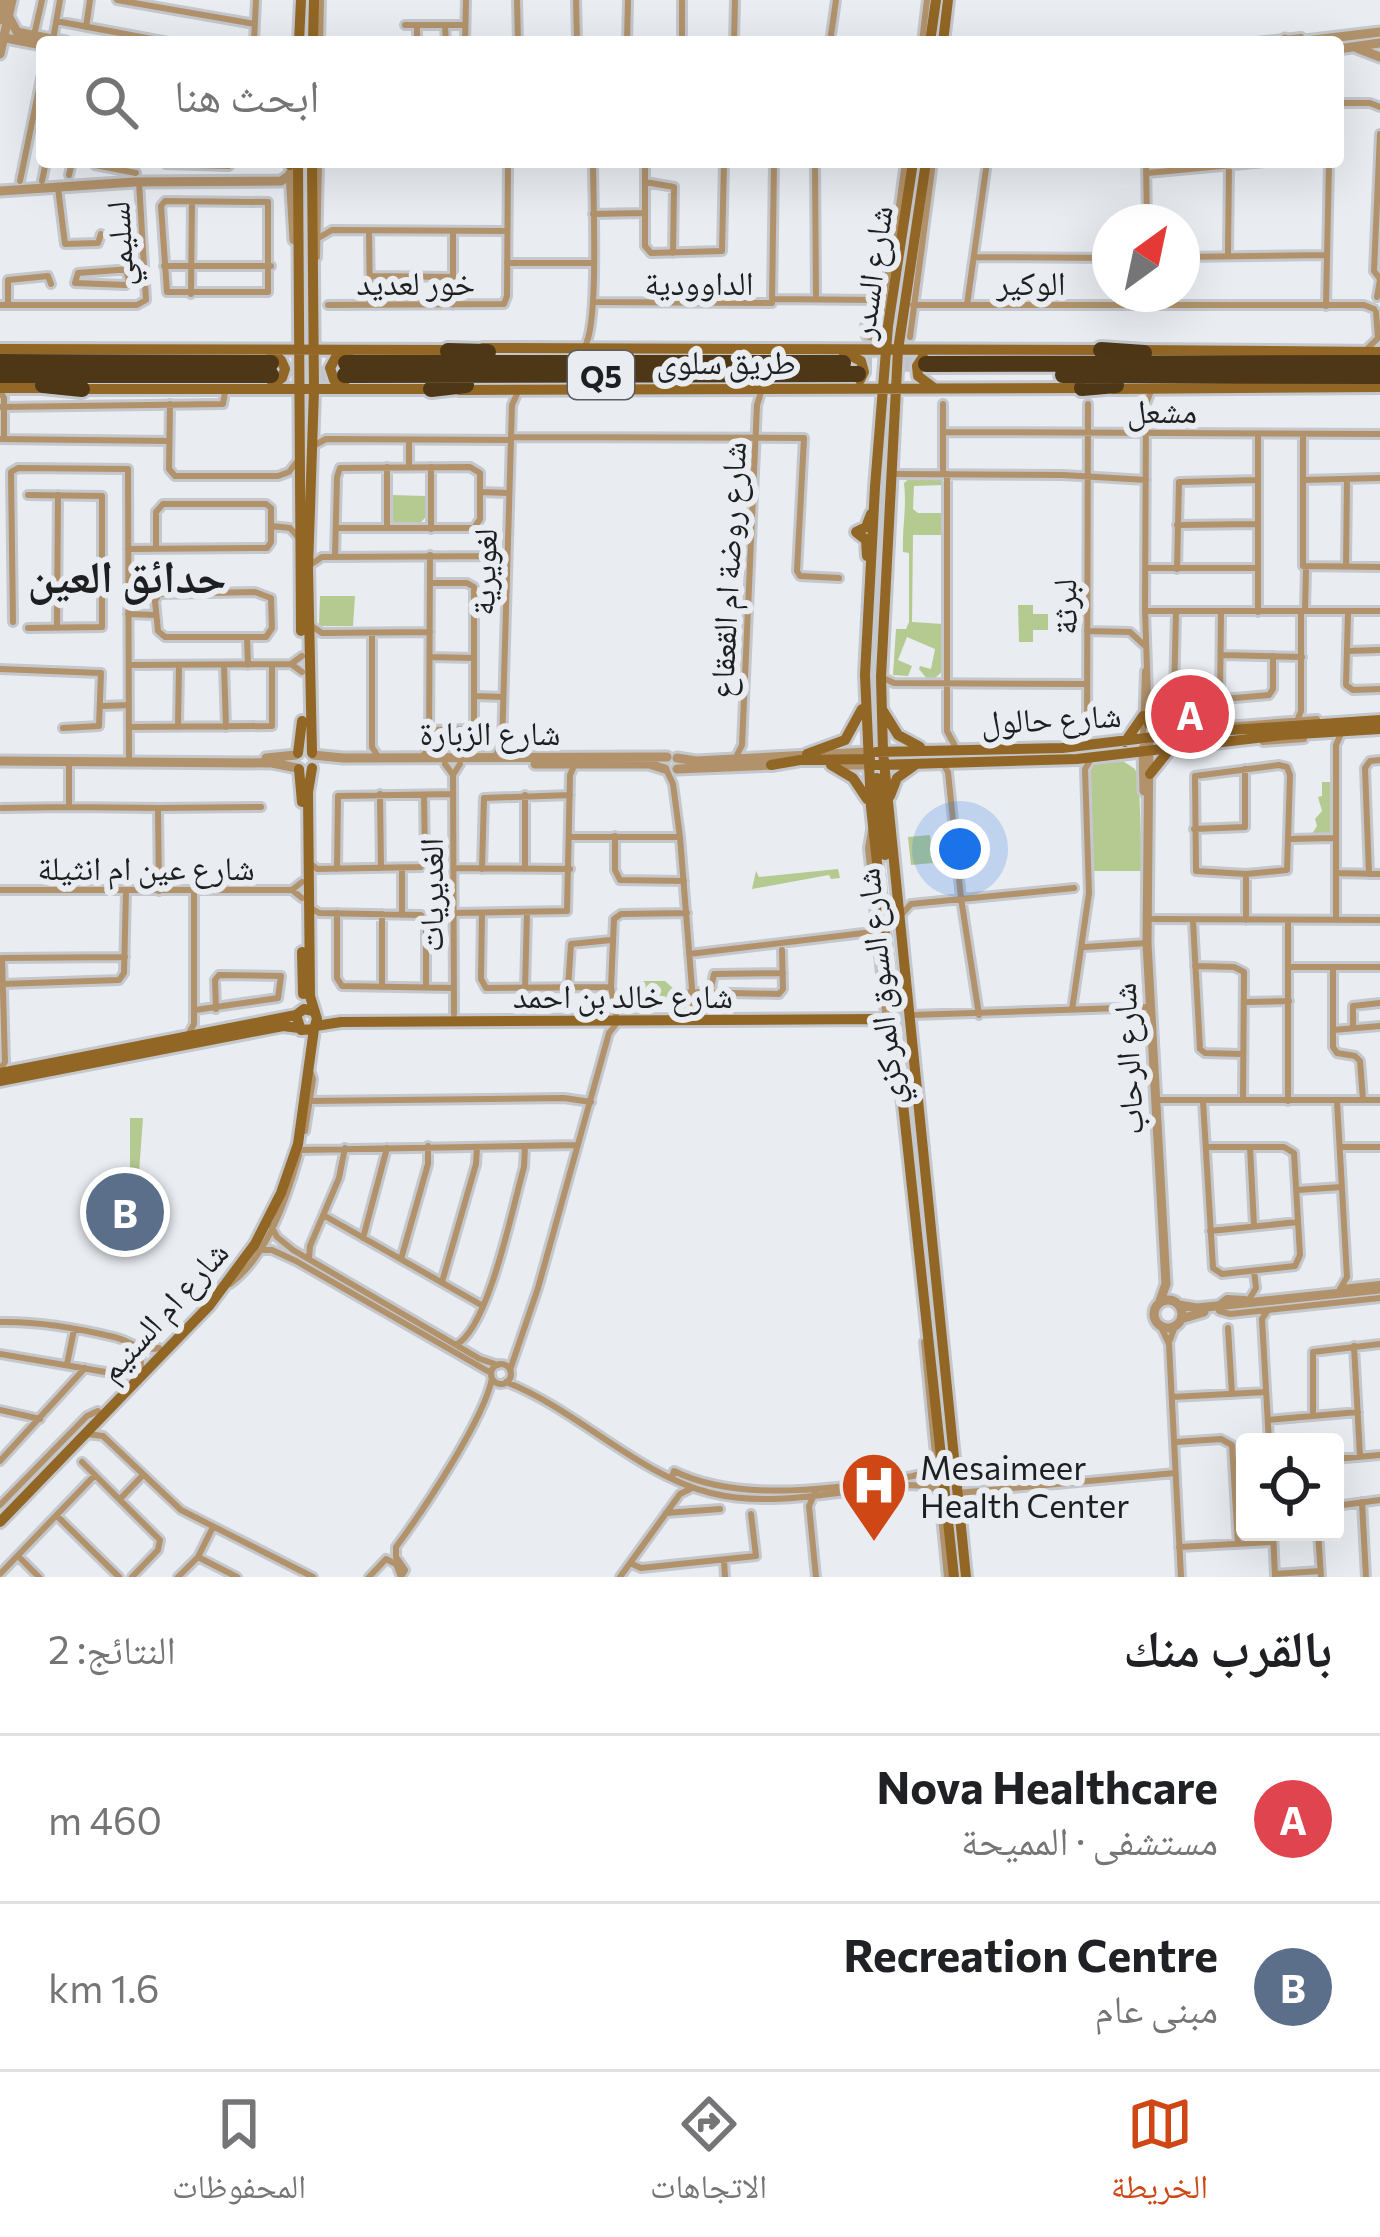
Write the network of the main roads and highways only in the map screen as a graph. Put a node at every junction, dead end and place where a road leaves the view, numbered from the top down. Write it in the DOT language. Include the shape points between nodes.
graph roads {
  1 [pos="318,0"];
  2 [pos="931,0"];
  3 [pos="948,0"];
  4 [pos="308,36"];
  5 [pos="932,36"];
  6 [pos="933,36"];
  7 [pos="300,168"];
  8 [pos="907,168"];
  9 [pos="926,168"];
  10 [pos="920,211"];
  11 [pos="897,239"];
  12 [pos="910,266"];
  13 [pos="305,269"];
  14 [pos="903,317"];
  15 [pos="301,321"];
  16 [pos="889,326"];
  17 [pos="314,327"];
  18 [pos="88,350"];
  19 [pos="835,350"];
  20 [pos="892,350"];
  21 [pos="1101,350"];
  22 [pos="448,351"];
  23 [pos="1380,352"];
  24 [pos="0,355"];
  25 [pos="1234,363"];
  26 [pos="1380,363"];
  27 [pos="307,364"];
  28 [pos="270,365"];
  29 [pos="346,365"];
  30 [pos="929,366"];
  31 [pos="733,369"];
  32 [pos="854,372"];
  33 [pos="890,376"];
  34 [pos="1272,376"];
  35 [pos="1380,376"];
  36 [pos="1380,387"];
  37 [pos="166,388"];
  38 [pos="82,389"];
  39 [pos="431,389"];
  40 [pos="244,390"];
  41 [pos="307,390"];
  42 [pos="370,390"];
  43 [pos="947,390"];
  44 [pos="3,392"];
  45 [pos="1085,396"];
  46 [pos="894,412"];
  47 [pos="314,413"];
  48 [pos="880,418"];
  49 [pos="301,421"];
  50 [pos="311,468"];
  51 [pos="888,518"];
  52 [pos="304,542"];
  53 [pos="872,588"];
  54 [pos="300,656"];
  55 [pos="865,700"];
  56 [pos="882,707"];
  57 [pos="1378,727"];
  58 [pos="1230,731"];
  59 [pos="1171,743"];
  60 [pos="1146,746"];
  61 [pos="986,748"];
  62 [pos="1123,748"];
  63 [pos="928,750"];
  64 [pos="1086,752"];
  65 [pos="807,754"];
  66 [pos="874,759"];
  67 [pos="1062,759"];
  68 [pos="305,761"];
  69 [pos="918,764"];
  70 [pos="771,765"];
  71 [pos="831,765"];
  72 [pos="871,807"];
  73 [pos="887,810"];
  74 [pos="895,889"];
  75 [pos="307,890"];
  76 [pos="891,982"];
  77 [pos="610,1015"];
  78 [pos="307,1021"];
  79 [pos="901,1064"];
  80 [pos="4,1071"];
  81 [pos="100,1414"];
  82 [pos="3,1506"];
  83 [pos="0,1522"];
  84 [pos="951,1577"];
  85 [pos="967,1577"];
  1 -- 4 [label="main road"];
  2 -- 5 [label="main road"];
  3 -- 6 [label="main road"];
  7 -- 13 [label="main road"];
  7 -- 13 [label="main road" via="316,222"];
  8 -- 11 [label="main road, شارع السدر"];
  9 -- 10 [label="main road, شارع السدر"];
  10 -- 12 [label="main road, شارع السدر"];
  10 -- 12 [label="main road" via="922,237"];
  11 -- 16 [label="main road, شارع السدر"];
  11 -- 20 [label="main road" via="904,258"];
  12 -- 14 [label="main road, شارع السدر"];
  13 -- 15 [label="main road"];
  13 -- 17 [label="main road"];
  13 -- 27 [label="main road"];
  14 -- 20 [label="main road, شارع السدر"];
  14 -- 30 [label="main road"];
  15 -- 27 [label="main road"];
  15 -- 28 [label="main road"];
  16 -- 20 [label="main road, شارع السدر"];
  16 -- 32 [label="main road"];
  17 -- 27 [label="main road"];
  17 -- 29 [label="main road"];
  18 -- 24 [label="highway"];
  18 -- 28 [label="main road"];
  19 -- 22 [label="main road, طريق سلوى" via="590,344"];
  19 -- 32 [label="main road, طريق سلوى"];
  19 -- 32 [label="main road" via="863,364 862,377"];
  20 -- 30 [label="main road, طريق سلوى"];
  20 -- 32 [label="main road, طريق سلوى"];
  20 -- 33 [label="main road, شارع السدر"];
  21 -- 23 [label="main road"];
  21 -- 25 [label="highway"];
  21 -- 30 [label="main road" via="1019,351"];
  22 -- 29 [label="main road, طريق سلوى"];
  22 -- 31 [label="highway" via="616,353"];
  24 -- 28 [label="highway"];
  25 -- 26 [label="highway, طريق سلوى"];
  25 -- 30 [label="highway, طريق سلوى"];
  27 -- 28 [label="main road"];
  27 -- 28 [label="main road" via="288,382"];
  27 -- 29 [label="main road"];
  27 -- 29 [label="main road" via="325,383"];
  27 -- 41 [label="main road"];
  28 -- 37 [label="main road"];
  28 -- 44 [label="highway"];
  29 -- 31 [label="highway, طريق سلوى / Q5"];
  29 -- 41 [label="main road, طريق سلوى"];
  29 -- 42 [label="main road, طريق سلوى"];
  29 -- 42 [label="main road" via="336,358 330,372 340,385"];
  30 -- 33 [label="main road, طريق سلوى"];
  30 -- 33 [label="main road" via="913,356"];
  30 -- 34 [label="highway, طريق سلوى"];
  30 -- 43 [label="main road, طريق سلوى"];
  30 -- 43 [label="main road" via="919,361 917,374"];
  31 -- 32 [label="highway, طريق سلوى / Q5"];
  31 -- 39 [label="highway" via="696,381"];
  32 -- 33 [label="main road"];
  32 -- 33 [label="main road"];
  32 -- 39 [label="main road, طريق سلوى" via="760,391"];
  32 -- 48 [label="main road"];
  33 -- 46 [label="main road, شارع السوق المركزي"];
  33 -- 48 [label="main road, شارع السوق المركزي"];
  33 -- 51 [label="main road"];
  34 -- 35 [label="highway, طريق سلوى"];
  34 -- 45 [label="highway"];
  36 -- 45 [label="main road, طريق سلوى"];
  37 -- 38 [label="main road, طريق سلوى"];
  37 -- 40 [label="main road, طريق سلوى"];
  38 -- 44 [label="highway"];
  39 -- 42 [label="main road, طريق سلوى"];
  40 -- 41 [label="main road, طريق سلوى"];
  40 -- 49 [label="main road" via="286,395"];
  41 -- 47 [label="main road, شارع ام السنيم"];
  41 -- 49 [label="main road, شارع ام السنيم"];
  41 -- 50 [label="main road"];
  42 -- 47 [label="main road" via="328,394"];
  43 -- 45 [label="main road, طريق سلوى"];
  43 -- 46 [label="main road" via="909,394"];
  46 -- 51 [label="main road, شارع السوق المركزي"];
  47 -- 50 [label="main road, شارع ام السنيم"];
  48 -- 53 [label="main road, شارع السوق المركزي"];
  49 -- 52 [label="main road, شارع ام السنيم"];
  50 -- 52 [label="main road, شارع ام السنيم"];
  51 -- 56 [label="main road, شارع السوق المركزي"];
  52 -- 54 [label="main road, شارع ام السنيم"];
  52 -- 54 [label="main road, شارع ام السنيم" via="308,622"];
  53 -- 55 [label="main road, شارع السوق المركزي"];
  53 -- 66 [label="main road"];
  54 -- 68 [label="main road, شارع ام السنيم"];
  54 -- 68 [label="main road, شارع ام السنيم"];
  55 -- 65 [label="main road" via="845,740"];
  55 -- 66 [label="main road, شارع السوق المركزي"];
  56 -- 63 [label="main road" via="898,735"];
  56 -- 66 [label="main road, شارع السوق المركزي"];
  57 -- 58 [label="main road, شارع حالول" via="1288,722"];
  57 -- 59 [label="main road, شارع حالول"];
  58 -- 59 [label="main road, شارع حالول" via="1190,731"];
  58 -- 60 [label="main road"];
  59 -- 60 [label="main road, شارع حالول"];
  59 -- 62 [label="main road" via="1146,773"];
  59 -- 62 [label="main road" via="1147,718"];
  60 -- 62 [label="main road, شارع حالول"];
  60 -- 67 [label="main road"];
  61 -- 63 [label="main road, شارع حالول"];
  61 -- 64 [label="main road, شارع حالول"];
  61 -- 66 [label="main road"];
  62 -- 64 [label="main road, شارع حالول"];
  63 -- 66 [label="main road, شارع حالول"];
  64 -- 67 [label="main road, شارع حالول"];
  66 -- 69 [label="main road, شارع حالول"];
  66 -- 70 [label="main road"];
  66 -- 72 [label="main road, شارع السوق المركزي"];
  66 -- 73 [label="main road, شارع السوق المركزي"];
  66 -- 74 [label="main road"];
  67 -- 69 [label="main road, شارع حالول"];
  68 -- 75 [label="main road, شارع ام السنيم"];
  68 -- 75 [label="main road, شارع ام السنيم"];
  69 -- 73 [label="main road" via="897,778"];
  71 -- 72 [label="main road" via="853,778"];
  72 -- 76 [label="main road, شارع السوق المركزي"];
  73 -- 74 [label="main road, شارع السوق المركزي"];
  74 -- 85 [label="main road, شارع السوق المركزي"];
  75 -- 78 [label="main road, شارع ام السنيم"];
  75 -- 78 [label="main road, شارع ام السنيم"];
  76 -- 77 [label="main road, شارع خالد بن احمد" via="883,1009 854,1014"];
  76 -- 79 [label="main road, شارع السوق المركزي"];
  77 -- 78 [label="main road, شارع خالد بن احمد"];
  77 -- 78 [label="main road, شارع خالد بن احمد"];
  77 -- 79 [label="main road, شارع خالد بن احمد" via="877,1018 886,1022"];
  78 -- 80 [label="main road, شارع خالد بن احمد"];
  78 -- 80 [label="main road, شارع خالد بن احمد" via="195,1031"];
  78 -- 81 [label="main road, شارع ام السنيم" via="295,1126 271,1202 230,1271"];
  78 -- 81 [label="main road, شارع ام السنيم" via="302,1129 263,1231 226,1286"];
  79 -- 84 [label="main road, شارع السوق المركزي"];
  81 -- 82 [label="main road, شارع ام السنيم"];
  81 -- 83 [label="main road, شارع ام السنيم"];
}
